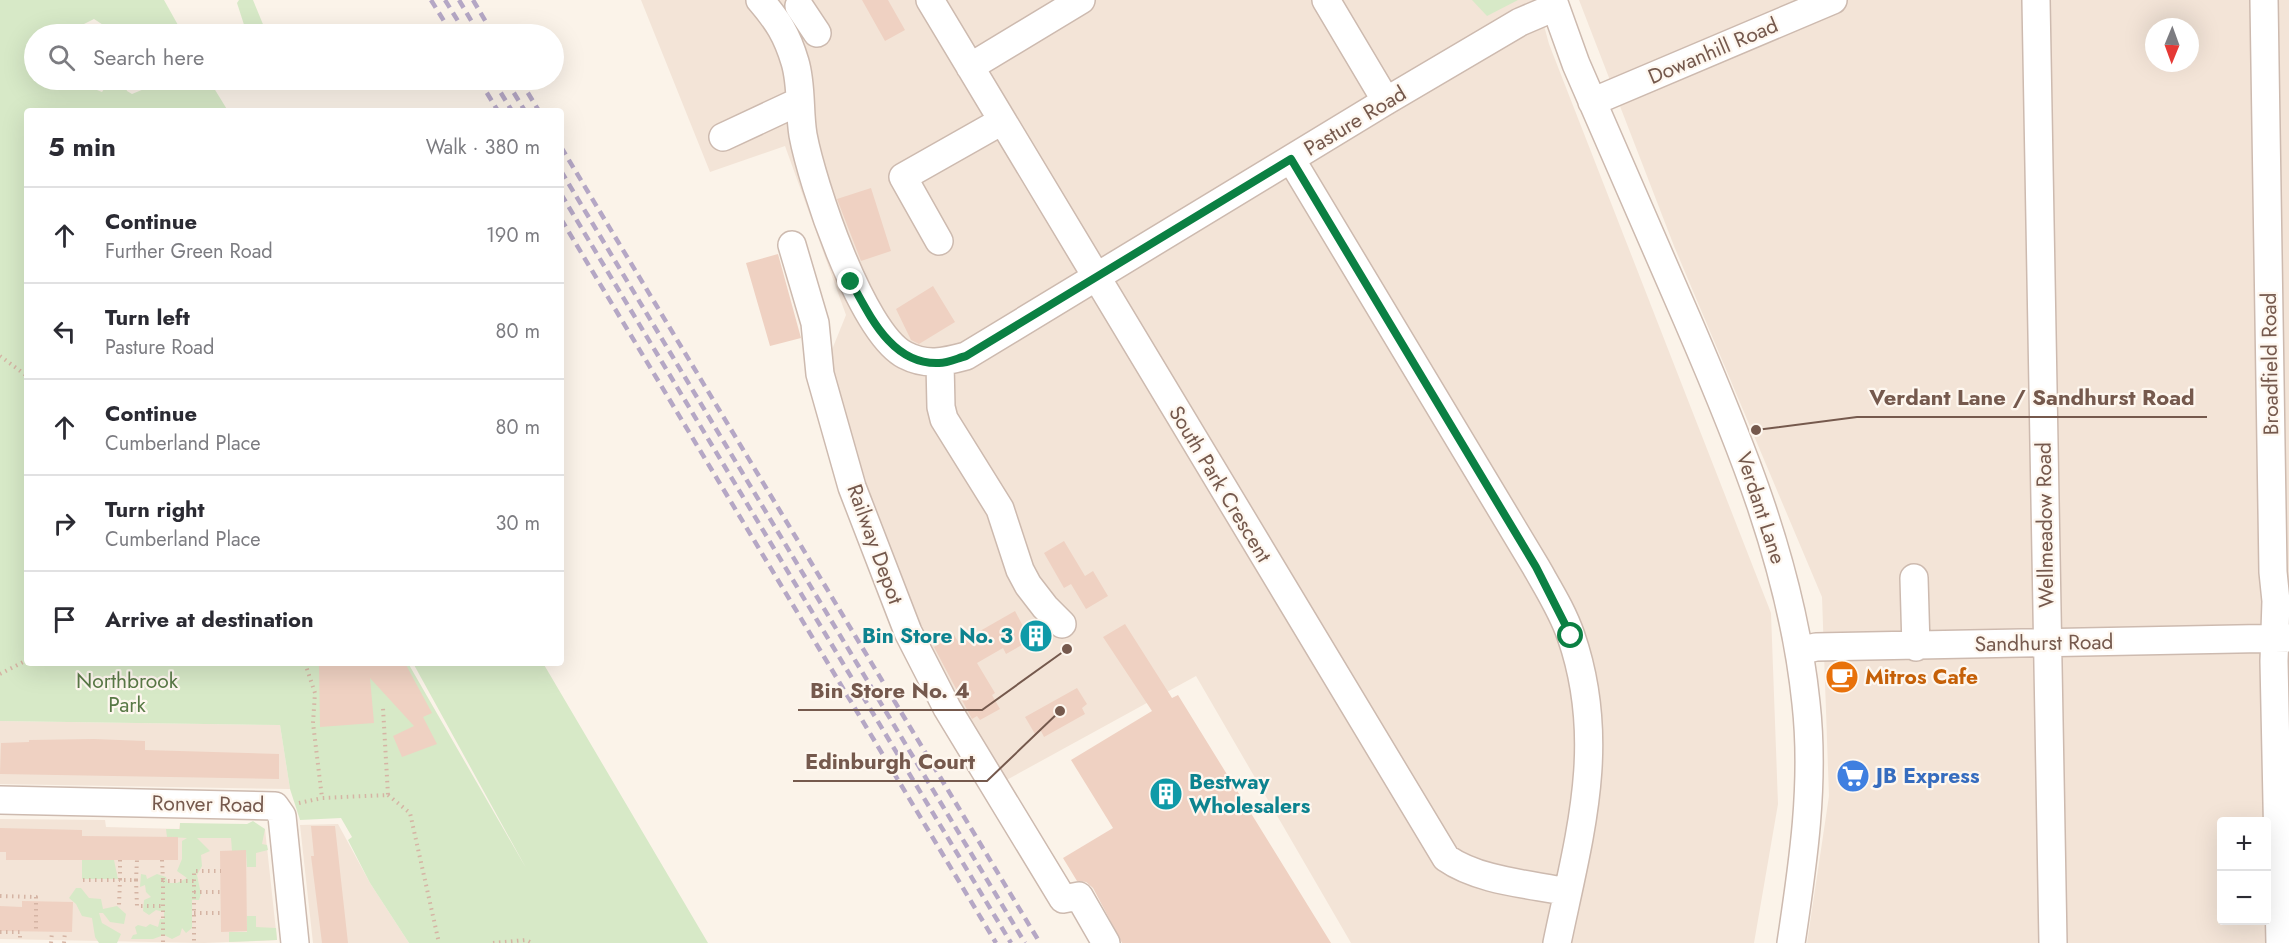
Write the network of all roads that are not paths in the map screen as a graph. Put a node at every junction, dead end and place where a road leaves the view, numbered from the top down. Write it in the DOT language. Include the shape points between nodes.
graph roads {
  1 [pos="760,0"];
  2 [pos="930,0"];
  3 [pos="1081,0"];
  4 [pos="1326,0"];
  5 [pos="2036,0"];
  6 [pos="2264,0"];
  7 [pos="801,2"];
  8 [pos="1554,3"];
  9 [pos="1819,3"];
  10 [pos="817,33"];
  11 [pos="970,67"];
  12 [pos="800,101"];
  13 [pos="1386,101"];
  14 [pos="1593,102"];
  15 [pos="1002,121"];
  16 [pos="723,137"];
  17 [pos="1291,159"];
  18 [pos="939,241"];
  19 [pos="792,244"];
  20 [pos="1095,278"];
  21 [pos="940,363"];
  22 [pos="1914,578"];
  23 [pos="1062,624"];
  24 [pos="2281,639"];
  25 [pos="2047,642"];
  26 [pos="1916,647"];
  27 [pos="1799,651"];
  28 [pos="0,800"];
  29 [pos="1568,892"];
  30 [pos="295,943"];
  31 [pos="1106,943"];
  32 [pos="1557,943"];
  33 [pos="1791,943"];
  34 [pos="2053,943"];
  35 [pos="2280,943"];
  1 -- 12 [label="street" via="781,24 796,64"];
  2 -- 11 [label="street, South Park Crescent"];
  3 -- 11 [label="street"];
  4 -- 13 [label="street"];
  5 -- 25 [label="street, Wellmeadow Road"];
  6 -- 24 [label="street, Broadfield Road" via="2273,572"];
  7 -- 10 [label="street"];
  8 -- 13 [label="street, Pasture Road"];
  8 -- 14 [label="street, Verdant Lane"];
  9 -- 14 [label="street, Dowanhill Road"];
  11 -- 15 [label="street, South Park Crescent"];
  12 -- 16 [label="street"];
  12 -- 21 [label="street" via="803,136 851,282 886,340 903,354 922,362"];
  13 -- 17 [label="street, Pasture Road"];
  14 -- 27 [label="street, Verdant Lane" via="1756,486 1782,570"];
  15 -- 18 [label="street" via="903,177"];
  15 -- 20 [label="street, South Park Crescent"];
  17 -- 20 [label="street, Pasture Road"];
  17 -- 29 [label="street" via="1536,567 1571,636 1587,699 1590,750 1588,789"];
  19 -- 31 [label="street, Railway Depot" via="815,323 820,374 852,487 908,632 947,708 1063,899 1079,896"];
  20 -- 21 [label="street, Pasture Road" via="966,356"];
  20 -- 29 [label="street, South Park Crescent" via="1446,858 1477,873"];
  21 -- 23 [label="street" via="944,419 1000,509 1028,585"];
  22 -- 26 [label="street"];
  24 -- 25 [label="street, Sandhurst Road"];
  24 -- 35 [label="street, Broadfield Road"];
  25 -- 26 [label="street, Sandhurst Road"];
  25 -- 34 [label="street, Wellmeadow Road"];
  26 -- 27 [label="street, Sandhurst Road" via="1816,647"];
  27 -- 33 [label="street, Verdant Lane" via="1807,704 1808,795"];
  28 -- 30 [label="street, Ronver Road" via="275,806 282,816"];
  29 -- 32 [label="street"];
}
